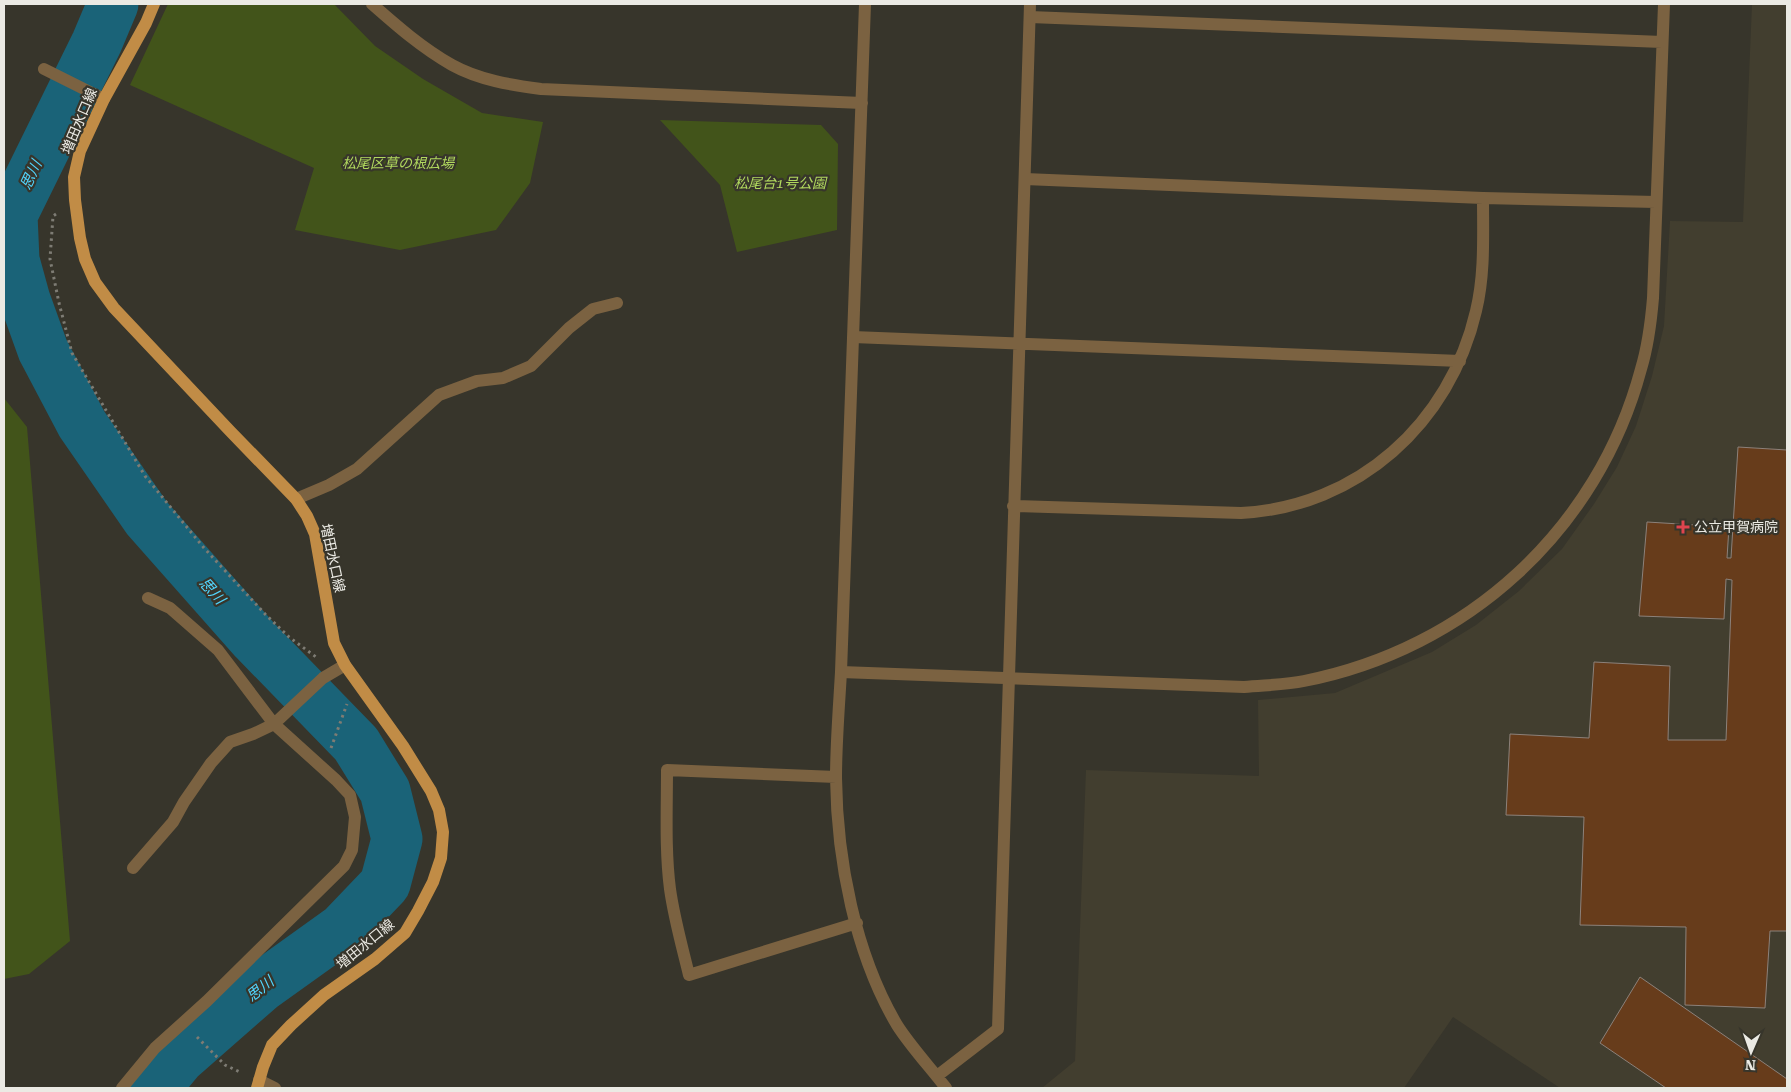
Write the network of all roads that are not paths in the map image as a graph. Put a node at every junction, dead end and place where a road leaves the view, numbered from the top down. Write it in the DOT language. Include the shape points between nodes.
graph roads {
  1 [pos="154,4"];
  2 [pos="372,4"];
  3 [pos="865,4"];
  4 [pos="1664,4"];
  5 [pos="1030,10"];
  6 [pos="1662,42"];
  7 [pos="44,69"];
  8 [pos="104,99"];
  9 [pos="862,103"];
  10 [pos="1025,179"];
  11 [pos="1484,198"];
  12 [pos="1656,202"];
  13 [pos="617,303"];
  14 [pos="853,337"];
  15 [pos="1020,344"];
  16 [pos="1460,361"];
  17 [pos="296,499"];
  18 [pos="1013,506"];
  19 [pos="148,598"];
  20 [pos="345,665"];
  21 [pos="841,672"];
  22 [pos="1008,677"];
  23 [pos="274,724"];
  24 [pos="836,777"];
  25 [pos="133,868"];
  26 [pos="857,923"];
  27 [pos="936,1076"];
  28 [pos="258,1084"];
  29 [pos="122,1088"];
  30 [pos="275,1088"];
  31 [pos="946,1088"];
  1 -- 8 [label="main road, 増田水口線"];
  2 -- 9 [label="street" via="404,32 452,65 505,84 541,89"];
  3 -- 9 [label="street"];
  4 -- 6 [label="street"];
  5 -- 6 [label="street"];
  5 -- 10 [label="street"];
  6 -- 12 [label="street"];
  7 -- 8 [label="street"];
  8 -- 17 [label="main road, 増田水口線" via="80,151 74,177 80,238 95,282 114,308"];
  9 -- 14 [label="street"];
  10 -- 11 [label="street"];
  10 -- 15 [label="street"];
  11 -- 12 [label="street"];
  11 -- 16 [label="street" via="1479,294"];
  12 -- 22 [label="street" via="1651,320 1641,369 1624,419 1598,472 1567,519 1525,566 1482,604 1426,638 1365,665 1304,681 1244,686"];
  13 -- 17 [label="street" via="593,309 531,366 503,378 477,381 438,395 357,469"];
  14 -- 15 [label="street"];
  14 -- 21 [label="street"];
  15 -- 16 [label="street"];
  15 -- 18 [label="street"];
  16 -- 18 [label="street" via="1424,420 1388,456 1344,486 1292,506 1241,513"];
  17 -- 20 [label="main road, 増田水口線" via="315,534 334,643"];
  18 -- 22 [label="street"];
  19 -- 23 [label="street" via="170,608 218,650"];
  20 -- 23 [label="street" via="326,676"];
  20 -- 28 [label="main road, 増田水口線" via="431,791 443,832 441,858 433,882 404,933 291,1025 272,1045"];
  21 -- 22 [label="street"];
  21 -- 24 [label="street"];
  22 -- 27 [label="street" via="998,1029"];
  23 -- 25 [label="street" via="230,742 211,763 173,822"];
  23 -- 29 [label="street" via="350,794 355,817 352,850 344,866 155,1048"];
  24 -- 26 [label="street" via="844,877"];
  24 -- 26 [label="street" via="667,770 670,889 689,975"];
  26 -- 27 [label="street" via="870,968 898,1027"];
  27 -- 31 [label="street"];
  28 -- 30 [label="street"];
}
